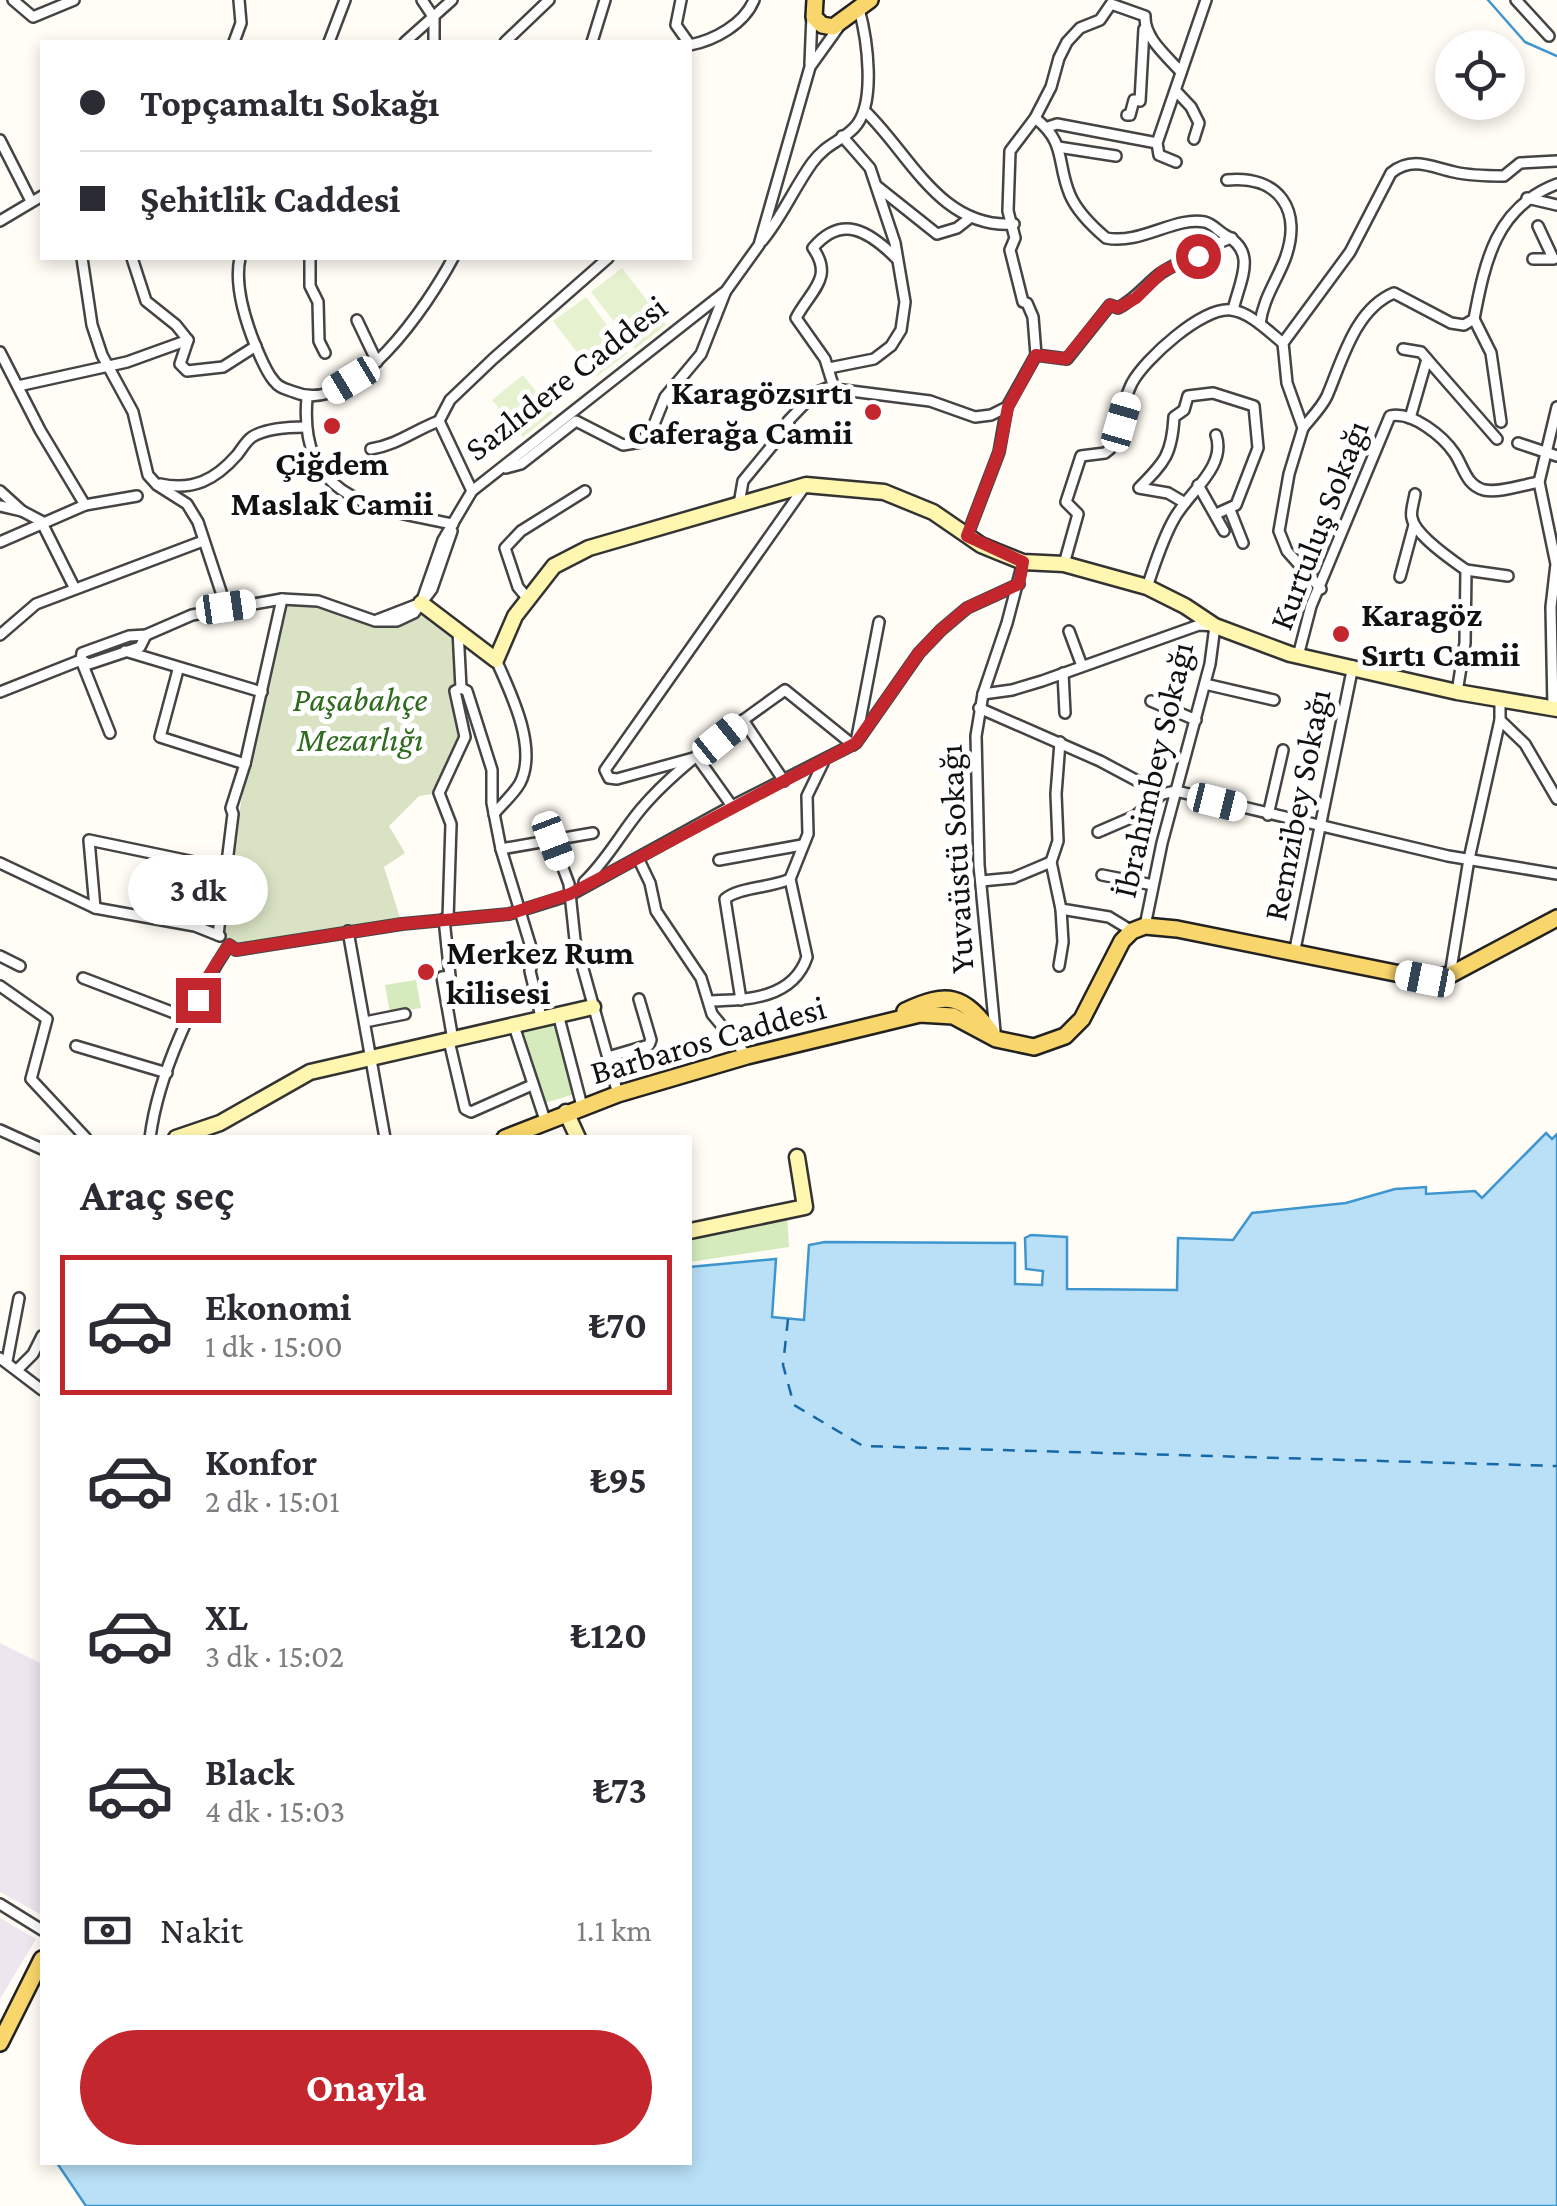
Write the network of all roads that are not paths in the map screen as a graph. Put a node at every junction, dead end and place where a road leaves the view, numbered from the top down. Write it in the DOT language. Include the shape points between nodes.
graph roads {
  1 [pos="13,0"];
  2 [pos="74,0"];
  3 [pos="239,0"];
  4 [pos="346,0"];
  5 [pos="422,0"];
  6 [pos="452,0"];
  7 [pos="549,0"];
  8 [pos="605,0"];
  9 [pos="681,0"];
  10 [pos="754,0"];
  11 [pos="1206,0"];
  12 [pos="1516,0"];
  13 [pos="858,3"];
  14 [pos="813,4"];
  15 [pos="434,18"];
  16 [pos="842,22"];
  17 [pos="1144,26"];
  18 [pos="1549,36"];
  19 [pos="235,40"];
  20 [pos="330,40"];
  21 [pos="407,40"];
  22 [pos="434,40"];
  23 [pos="507,40"];
  24 [pos="593,40"];
  25 [pos="686,40"];
  26 [pos="692,44"];
  27 [pos="810,67"];
  28 [pos="1181,72"];
  29 [pos="1176,91"];
  30 [pos="865,111"];
  31 [pos="1126,115"];
  32 [pos="1035,118"];
  33 [pos="1048,128"];
  34 [pos="842,136"];
  35 [pos="1194,139"];
  36 [pos="0,140"];
  37 [pos="1157,142"];
  38 [pos="1058,147"];
  39 [pos="1116,156"];
  40 [pos="1557,161"];
  41 [pos="1176,162"];
  42 [pos="1227,180"];
  43 [pos="1557,184"];
  44 [pos="876,185"];
  45 [pos="40,197"];
  46 [pos="1527,198"];
  47 [pos="30,202"];
  48 [pos="1557,206"];
  49 [pos="971,217"];
  50 [pos="0,220"];
  51 [pos="1014,224"];
  52 [pos="1538,226"];
  53 [pos="1232,238"];
  54 [pos="759,245"];
  55 [pos="1533,259"];
  56 [pos="1555,259"];
  57 [pos="82,260"];
  58 [pos="133,260"];
  59 [pos="240,260"];
  60 [pos="310,260"];
  61 [pos="452,260"];
  62 [pos="606,260"];
  63 [pos="897,260"];
  64 [pos="726,290"];
  65 [pos="1233,310"];
  66 [pos="1474,319"];
  67 [pos="357,320"];
  68 [pos="1260,324"];
  69 [pos="188,340"];
  70 [pos="1283,343"];
  71 [pos="256,346"];
  72 [pos="1403,349"];
  73 [pos="0,352"];
  74 [pos="325,353"];
  75 [pos="1036,355"];
  76 [pos="1427,358"];
  77 [pos="377,362"];
  78 [pos="107,365"];
  79 [pos="829,368"];
  80 [pos="18,386"];
  81 [pos="834,388"];
  82 [pos="307,398"];
  83 [pos="1008,407"];
  84 [pos="1557,407"];
  85 [pos="1410,418"];
  86 [pos="439,421"];
  87 [pos="1501,422"];
  88 [pos="306,427"];
  89 [pos="1304,428"];
  90 [pos="1216,435"];
  91 [pos="1497,440"];
  92 [pos="1518,444"];
  93 [pos="372,449"];
  94 [pos="1552,453"];
  95 [pos="498,470"];
  96 [pos="154,482"];
  97 [pos="1538,482"];
  98 [pos="806,485"];
  99 [pos="1198,485"];
  100 [pos="0,491"];
  101 [pos="472,491"];
  102 [pos="584,491"];
  103 [pos="1416,494"];
  104 [pos="137,496"];
  105 [pos="1185,503"];
  106 [pos="738,504"];
  107 [pos="85,505"];
  108 [pos="0,506"];
  109 [pos="1230,510"];
  110 [pos="22,511"];
  111 [pos="1216,514"];
  112 [pos="42,522"];
  113 [pos="454,524"];
  114 [pos="1414,524"];
  115 [pos="1224,531"];
  116 [pos="967,536"];
  117 [pos="203,541"];
  118 [pos="0,542"];
  119 [pos="1243,544"];
  120 [pos="1023,562"];
  121 [pos="1064,564"];
  122 [pos="1466,570"];
  123 [pos="1508,576"];
  124 [pos="1400,577"];
  125 [pos="1019,584"];
  126 [pos="74,587"];
  127 [pos="1147,587"];
  128 [pos="1320,589"];
  129 [pos="528,599"];
  130 [pos="282,600"];
  131 [pos="421,602"];
  132 [pos="226,607"];
  133 [pos="1554,608"];
  134 [pos="879,622"];
  135 [pos="1215,626"];
  136 [pos="458,630"];
  137 [pos="1069,631"];
  138 [pos="0,635"];
  139 [pos="146,635"];
  140 [pos="1555,646"];
  141 [pos="125,652"];
  142 [pos="1298,656"];
  143 [pos="81,660"];
  144 [pos="496,660"];
  145 [pos="1082,666"];
  146 [pos="1353,666"];
  147 [pos="178,670"];
  148 [pos="1064,673"];
  149 [pos="1205,684"];
  150 [pos="461,688"];
  151 [pos="0,692"];
  152 [pos="262,692"];
  153 [pos="1458,692"];
  154 [pos="983,694"];
  155 [pos="1500,699"];
  156 [pos="1274,700"];
  157 [pos="1150,701"];
  158 [pos="979,708"];
  159 [pos="1555,708"];
  160 [pos="1065,713"];
  161 [pos="743,720"];
  162 [pos="1196,720"];
  163 [pos="1500,720"];
  164 [pos="110,733"];
  165 [pos="1060,742"];
  166 [pos="854,744"];
  167 [pos="1283,750"];
  168 [pos="697,758"];
  169 [pos="824,760"];
  170 [pos="245,764"];
  171 [pos="784,781"];
  172 [pos="1176,791"];
  173 [pos="1162,794"];
  174 [pos="1557,799"];
  175 [pos="732,806"];
  176 [pos="494,814"];
  177 [pos="1268,815"];
  178 [pos="1322,824"];
  179 [pos="1098,832"];
  180 [pos="592,833"];
  181 [pos="553,841"];
  182 [pos="802,845"];
  183 [pos="501,849"];
  184 [pos="638,858"];
  185 [pos="1469,859"];
  186 [pos="718,860"];
  187 [pos="1051,862"];
  188 [pos="0,863"];
  189 [pos="228,869"];
  190 [pos="1557,874"];
  191 [pos="1102,875"];
  192 [pos="790,879"];
  193 [pos="981,881"];
  194 [pos="1153,885"];
  195 [pos="570,894"];
  196 [pos="95,908"];
  197 [pos="521,910"];
  198 [pos="1061,910"];
  199 [pos="1557,918"];
  200 [pos="446,919"];
  201 [pos="1139,928"];
  202 [pos="348,932"];
  203 [pos="218,935"];
  204 [pos="229,945"];
  205 [pos="1294,954"];
  206 [pos="0,956"];
  207 [pos="20,966"];
  208 [pos="1058,966"];
  209 [pos="1450,975"];
  210 [pos="82,978"];
  211 [pos="0,986"];
  212 [pos="639,1000"];
  213 [pos="741,1000"];
  214 [pos="710,1001"];
  215 [pos="592,1007"];
  216 [pos="404,1014"];
  217 [pos="558,1014"];
  218 [pos="542,1017"];
  219 [pos="190,1020"];
  220 [pos="366,1022"];
  221 [pos="513,1023"];
  222 [pos="451,1040"];
  223 [pos="996,1040"];
  224 [pos="76,1046"];
  225 [pos="608,1056"];
  226 [pos="747,1056"];
  227 [pos="373,1059"];
  228 [pos="166,1073"];
  229 [pos="532,1084"];
  230 [pos="618,1094"];
  231 [pos="574,1109"];
  232 [pos="544,1120"];
  233 [pos="0,1130"];
  234 [pos="223,1130"];
  235 [pos="83,1135"];
  236 [pos="151,1135"];
  237 [pos="194,1135"];
  238 [pos="383,1135"];
  239 [pos="512,1135"];
  240 [pos="570,1135"];
  241 [pos="578,1135"];
  242 [pos="40,1149"];
  243 [pos="798,1157"];
  244 [pos="692,1231"];
  245 [pos="19,1298"];
  246 [pos="40,1340"];
  247 [pos="4,1360"];
  248 [pos="17,1370"];
  249 [pos="40,1388"];
  250 [pos="0,1904"];
  251 [pos="40,1929"];
  252 [pos="40,1963"];
  253 [pos="0,2043"];
  1 -- 2 [label="street" via="34,18"];
  3 -- 19 [label="street"];
  4 -- 20 [label="street"];
  5 -- 15 [label="street"];
  6 -- 15 [label="street"];
  7 -- 23 [label="street"];
  8 -- 24 [label="street"];
  9 -- 25 [label="street" via="676,26"];
  10 -- 26 [label="street" via="725,30"];
  11 -- 28 [label="street"];
  12 -- 18 [label="street"];
  13 -- 16 [label="main road"];
  13 -- 30 [label="street" via="868,40"];
  14 -- 16 [label="main road, Sazlıdere Caddesi" via="822,25"];
  14 -- 27 [label="street, Sazlıdere Caddesi"];
  15 -- 21 [label="street"];
  15 -- 22 [label="street"];
  16 -- 27 [label="street, Sazlıdere Caddesi"];
  17 -- 28 [label="street"];
  17 -- 31 [label="street" via="1140,101"];
  17 -- 32 [label="street" via="1145,16 1111,4 1100,20 1080,28 1058,58"];
  27 -- 54 [label="street, Sazlıdere Caddesi"];
  28 -- 29 [label="street"];
  29 -- 35 [label="street" via="1199,123"];
  29 -- 37 [label="street"];
  30 -- 34 [label="street"];
  30 -- 49 [label="street" via="919,178"];
  32 -- 33 [label="street"];
  32 -- 51 [label="street" via="1010,151 1008,211"];
  33 -- 37 [label="street" via="1058,124"];
  33 -- 38 [label="street"];
  34 -- 44 [label="street"];
  34 -- 54 [label="street" via="822,150"];
  36 -- 47 [label="street"];
  37 -- 41 [label="street" via="1159,155"];
  38 -- 39 [label="street"];
  38 -- 53 [label="street" via="1071,197 1106,238 1132,239 1192,222"];
  40 -- 70 [label="street" via="1520,163 1504,176 1399,166 1350,252"];
  42 -- 68 [label="street" via="1267,184 1289,212 1286,258 1262,304"];
  43 -- 46 [label="street"];
  44 -- 49 [label="street" via="937,234"];
  44 -- 63 [label="street"];
  45 -- 47 [label="street"];
  46 -- 48 [label="street"];
  46 -- 66 [label="street" via="1496,238"];
  47 -- 50 [label="street"];
  49 -- 51 [label="street"];
  51 -- 75 [label="street" via="1010,250 1022,302 1033,318"];
  52 -- 56 [label="street"];
  53 -- 65 [label="street" via="1246,257"];
  53 -- 75 [label="street" via="1163,271 1118,308 1110,305 1066,359"];
  54 -- 64 [label="street, Sazlıdere Caddesi"];
  55 -- 56 [label="street"];
  57 -- 78 [label="street" via="92,325"];
  58 -- 69 [label="street" via="146,301"];
  59 -- 71 [label="street" via="236,276"];
  60 -- 74 [label="street"];
  61 -- 77 [label="street"];
  62 -- 86 [label="street" via="450,400"];
  63 -- 79 [label="street" via="902,330 874,359"];
  63 -- 79 [label="street" via="852,229 832,231 813,248 823,261 823,276 796,318"];
  64 -- 95 [label="street, Sazlıdere Caddesi"];
  64 -- 95 [label="street" via="702,354 665,397 641,442 623,445 576,421 521,464"];
  65 -- 68 [label="street"];
  65 -- 121 [label="street" via="1205,318 1145,364 1110,449 1081,456 1066,502 1078,514"];
  66 -- 87 [label="street" via="1490,353"];
  66 -- 89 [label="street" via="1451,323 1394,293 1382,298"];
  67 -- 77 [label="street"];
  68 -- 70 [label="street"];
  69 -- 71 [label="street" via="180,364 187,372 223,367"];
  69 -- 78 [label="street"];
  70 -- 89 [label="street"];
  71 -- 82 [label="street" via="277,386"];
  72 -- 76 [label="street"];
  73 -- 80 [label="street"];
  75 -- 83 [label="street"];
  76 -- 85 [label="street"];
  76 -- 91 [label="street"];
  77 -- 82 [label="street" via="320,398"];
  78 -- 80 [label="street"];
  78 -- 96 [label="street" via="133,412"];
  79 -- 81 [label="street"];
  80 -- 107 [label="street"];
  81 -- 83 [label="street" via="930,400 975,416"];
  81 -- 106 [label="street" via="815,393 788,422 744,482"];
  82 -- 88 [label="street"];
  83 -- 116 [label="street" via="999,452"];
  84 -- 94 [label="street"];
  85 -- 97 [label="street, Kurtuluş Sokağı" via="1440,438 1477,488"];
  85 -- 128 [label="street, Kurtuluş Sokağı" via="1390,416"];
  86 -- 93 [label="street"];
  86 -- 101 [label="street"];
  88 -- 96 [label="street" via="252,437 218,475 200,484"];
  88 -- 113 [label="street" via="315,463 346,494"];
  89 -- 128 [label="street" via="1278,531"];
  90 -- 99 [label="street" via="1219,450"];
  92 -- 94 [label="street"];
  94 -- 97 [label="street"];
  95 -- 101 [label="street, Sazlıdere Caddesi"];
  96 -- 117 [label="street" via="187,504"];
  97 -- 133 [label="street" via="1554,541"];
  98 -- 106 [label="street"];
  98 -- 116 [label="street" via="884,492 933,512"];
  98 -- 168 [label="street" via="606,770 617,779"];
  99 -- 105 [label="street"];
  99 -- 111 [label="street"];
  100 -- 110 [label="street"];
  101 -- 113 [label="street, Sazlıdere Caddesi"];
  102 -- 129 [label="street" via="504,548"];
  103 -- 114 [label="street"];
  104 -- 107 [label="street"];
  105 -- 109 [label="street" via="1140,488 1164,462 1174,417 1188,396 1213,393 1254,406 1258,448"];
  105 -- 127 [label="street"];
  106 -- 129 [label="street" via="590,548 554,566"];
  107 -- 112 [label="street"];
  108 -- 110 [label="street"];
  109 -- 111 [label="street"];
  109 -- 119 [label="street"];
  110 -- 112 [label="street"];
  111 -- 115 [label="street"];
  112 -- 118 [label="street"];
  112 -- 126 [label="street"];
  113 -- 131 [label="street, Sazlıdere Caddesi"];
  114 -- 122 [label="street"];
  114 -- 124 [label="street"];
  116 -- 120 [label="street"];
  117 -- 126 [label="street"];
  117 -- 132 [label="street"];
  120 -- 121 [label="street"];
  120 -- 125 [label="street, Yuvaüstü Sokağı"];
  121 -- 127 [label="street"];
  122 -- 123 [label="street"];
  122 -- 153 [label="street"];
  125 -- 154 [label="street, Yuvaüstü Sokağı"];
  125 -- 166 [label="street" via="967,608 941,630"];
  126 -- 138 [label="street" via="36,604"];
  127 -- 135 [label="street"];
  128 -- 142 [label="street, Kurtuluş Sokağı"];
  129 -- 144 [label="street"];
  130 -- 131 [label="street" via="318,601 397,621"];
  130 -- 132 [label="street"];
  130 -- 152 [label="street"];
  131 -- 136 [label="street"];
  132 -- 139 [label="street"];
  133 -- 140 [label="street"];
  134 -- 166 [label="street"];
  135 -- 142 [label="street"];
  135 -- 145 [label="street" via="1200,625"];
  135 -- 149 [label="street, İbrahimbey Sokağı"];
  136 -- 144 [label="street"];
  136 -- 150 [label="street"];
  137 -- 145 [label="street"];
  139 -- 141 [label="street" via="140,647"];
  139 -- 143 [label="street" via="82,654"];
  140 -- 159 [label="street"];
  141 -- 143 [label="street" via="89,664"];
  141 -- 147 [label="street"];
  142 -- 146 [label="street"];
  143 -- 151 [label="street"];
  143 -- 164 [label="street"];
  144 -- 176 [label="street" via="527,763 519,785"];
  145 -- 148 [label="street"];
  146 -- 153 [label="street"];
  146 -- 178 [label="street, Remzibey Sokağı"];
  147 -- 152 [label="street"];
  147 -- 170 [label="street" via="160,737"];
  148 -- 154 [label="street"];
  148 -- 160 [label="street"];
  149 -- 156 [label="street"];
  149 -- 162 [label="street, İbrahimbey Sokağı"];
  150 -- 176 [label="street" via="492,770"];
  150 -- 200 [label="street" via="456,691 465,737 439,793 451,824"];
  152 -- 170 [label="street"];
  153 -- 155 [label="street"];
  154 -- 158 [label="street, Yuvaüstü Sokağı"];
  155 -- 159 [label="street"];
  155 -- 163 [label="street"];
  157 -- 162 [label="street"];
  158 -- 165 [label="street"];
  158 -- 193 [label="street, Yuvaüstü Sokağı"];
  161 -- 166 [label="street" via="785,690"];
  161 -- 168 [label="street"];
  161 -- 171 [label="street"];
  162 -- 172 [label="street, İbrahimbey Sokağı"];
  163 -- 174 [label="street" via="1525,744"];
  163 -- 185 [label="street"];
  165 -- 173 [label="street"];
  165 -- 187 [label="street" via="1058,841"];
  166 -- 169 [label="street"];
  167 -- 177 [label="street"];
  168 -- 175 [label="street"];
  168 -- 195 [label="street" via="642,808 601,866"];
  169 -- 171 [label="street"];
  169 -- 182 [label="street" via="807,796 810,827"];
  170 -- 189 [label="street" via="231,808"];
  171 -- 175 [label="street"];
  172 -- 173 [label="street"];
  172 -- 177 [label="street"];
  172 -- 194 [label="street, İbrahimbey Sokağı"];
  173 -- 179 [label="street" via="1135,816"];
  175 -- 184 [label="street"];
  176 -- 183 [label="street"];
  177 -- 178 [label="street"];
  178 -- 185 [label="street"];
  178 -- 205 [label="street, Remzibey Sokağı"];
  180 -- 181 [label="street"];
  181 -- 183 [label="street"];
  181 -- 195 [label="street"];
  182 -- 186 [label="street"];
  182 -- 192 [label="street"];
  183 -- 197 [label="street"];
  184 -- 195 [label="street"];
  184 -- 214 [label="street" via="656,911"];
  185 -- 190 [label="street"];
  185 -- 209 [label="street"];
  187 -- 193 [label="street" via="1013,878"];
  187 -- 198 [label="street"];
  188 -- 196 [label="street"];
  189 -- 196 [label="street" via="89,840"];
  189 -- 203 [label="street"];
  191 -- 194 [label="street"];
  192 -- 213 [label="street" via="804,965 781,990"];
  192 -- 213 [label="street" via="726,899"];
  193 -- 223 [label="street, Yuvaüstü Sokağı"];
  194 -- 201 [label="street, İbrahimbey Sokağı"];
  195 -- 197 [label="street"];
  195 -- 215 [label="street"];
  196 -- 203 [label="street"];
  197 -- 200 [label="street"];
  197 -- 218 [label="street"];
  198 -- 201 [label="street"];
  198 -- 208 [label="street"];
  199 -- 209 [label="main road"];
  200 -- 202 [label="street"];
  200 -- 222 [label="street" via="450,976 442,977"];
  201 -- 205 [label="main road" via="1177,929"];
  201 -- 223 [label="main road" via="1122,941 1082,1020 1065,1036 1034,1047"];
  202 -- 204 [label="street" via="236,950"];
  202 -- 220 [label="street"];
  203 -- 204 [label="street"];
  204 -- 219 [label="street"];
  205 -- 209 [label="main road" via="1425,979"];
  206 -- 207 [label="street"];
  210 -- 219 [label="street"];
  211 -- 235 [label="street" via="47,1018 32,1079"];
  212 -- 225 [label="street" via="649,1045"];
  213 -- 214 [label="street"];
  214 -- 226 [label="street" via="712,1014"];
  215 -- 217 [label="street"];
  215 -- 225 [label="street"];
  216 -- 220 [label="street"];
  217 -- 218 [label="street"];
  217 -- 231 [label="street"];
  218 -- 221 [label="street"];
  219 -- 228 [label="street"];
  220 -- 227 [label="street"];
  221 -- 222 [label="street"];
  221 -- 229 [label="street"];
  222 -- 227 [label="street"];
  222 -- 229 [label="street" via="465,1109"];
  223 -- 226 [label="main road, Barbaros Caddesi" via="976,1013 939,998 889,1022"];
  224 -- 228 [label="street"];
  225 -- 230 [label="street"];
  226 -- 230 [label="main road, Barbaros Caddesi"];
  227 -- 234 [label="street" via="310,1072"];
  227 -- 238 [label="street"];
  228 -- 236 [label="street"];
  229 -- 232 [label="street"];
  230 -- 231 [label="main road, Barbaros Caddesi"];
  231 -- 232 [label="main road, Barbaros Caddesi"];
  231 -- 240 [label="street"];
  231 -- 241 [label="street"];
  232 -- 239 [label="main road, Barbaros Caddesi"];
  233 -- 242 [label="street"];
  234 -- 237 [label="street"];
  243 -- 244 [label="street" via="805,1206"];
  245 -- 247 [label="street"];
  246 -- 248 [label="street"];
  247 -- 248 [label="street"];
  248 -- 249 [label="street"];
  250 -- 251 [label="street"];
  252 -- 253 [label="main road"];
}
